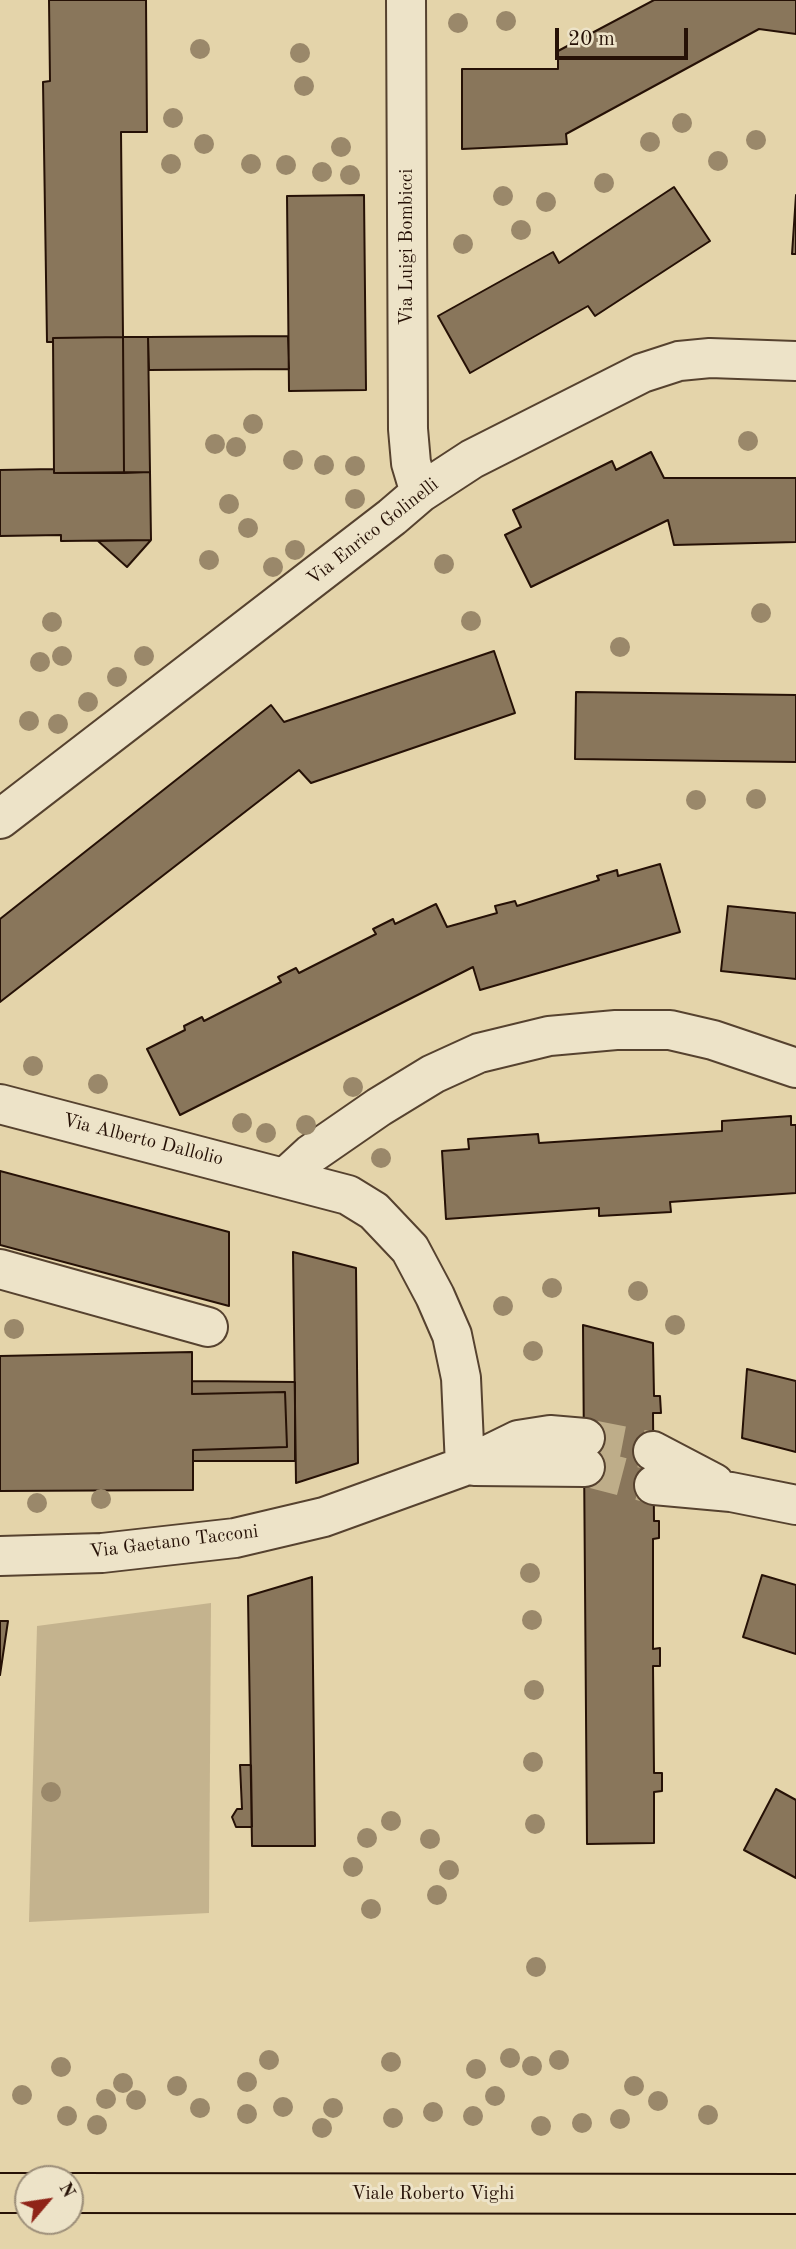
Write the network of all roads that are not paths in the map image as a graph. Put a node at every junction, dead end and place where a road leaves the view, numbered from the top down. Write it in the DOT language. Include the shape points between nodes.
graph roads {
  1 [pos="406,0"];
  2 [pos="796,361"];
  3 [pos="420,493"];
  4 [pos="0,819"];
  5 [pos="796,1068"];
  6 [pos="0,1104"];
  7 [pos="286,1177"];
  8 [pos="0,1269"];
  9 [pos="208,1327"];
  10 [pos="585,1452"];
  11 [pos="464,1466"];
  12 [pos="654,1468"];
  13 [pos="796,1505"];
  14 [pos="0,1556"];
  15 [pos="84,2193"];
  16 [pos="796,2194"];
  1 -- 3 [label="street, Via Luigi Bombicci" via="408,429"];
  2 -- 3 [label="street, Via Enrico Golinelli" via="710,358 679,361 642,373 472,459"];
  3 -- 4 [label="street, Via Enrico Golinelli"];
  5 -- 7 [label="street" via="670,1030 549,1036 479,1053 433,1074 311,1154"];
  6 -- 7 [label="street, Via Alberto Dallolio"];
  7 -- 11 [label="street, Via Alberto Dallolio" via="348,1195 374,1211 410,1249 452,1335 461,1378"];
  8 -- 9 [label="street"];
  10 -- 11 [label="street, Via Gaetano Tacconi"];
  11 -- 14 [label="street, Via Gaetano Tacconi" via="324,1517 235,1538 102,1553"];
  12 -- 13 [label="street" via="732,1492"];
  15 -- 16 [label="main road, Viale Roberto Vighi"];
}
